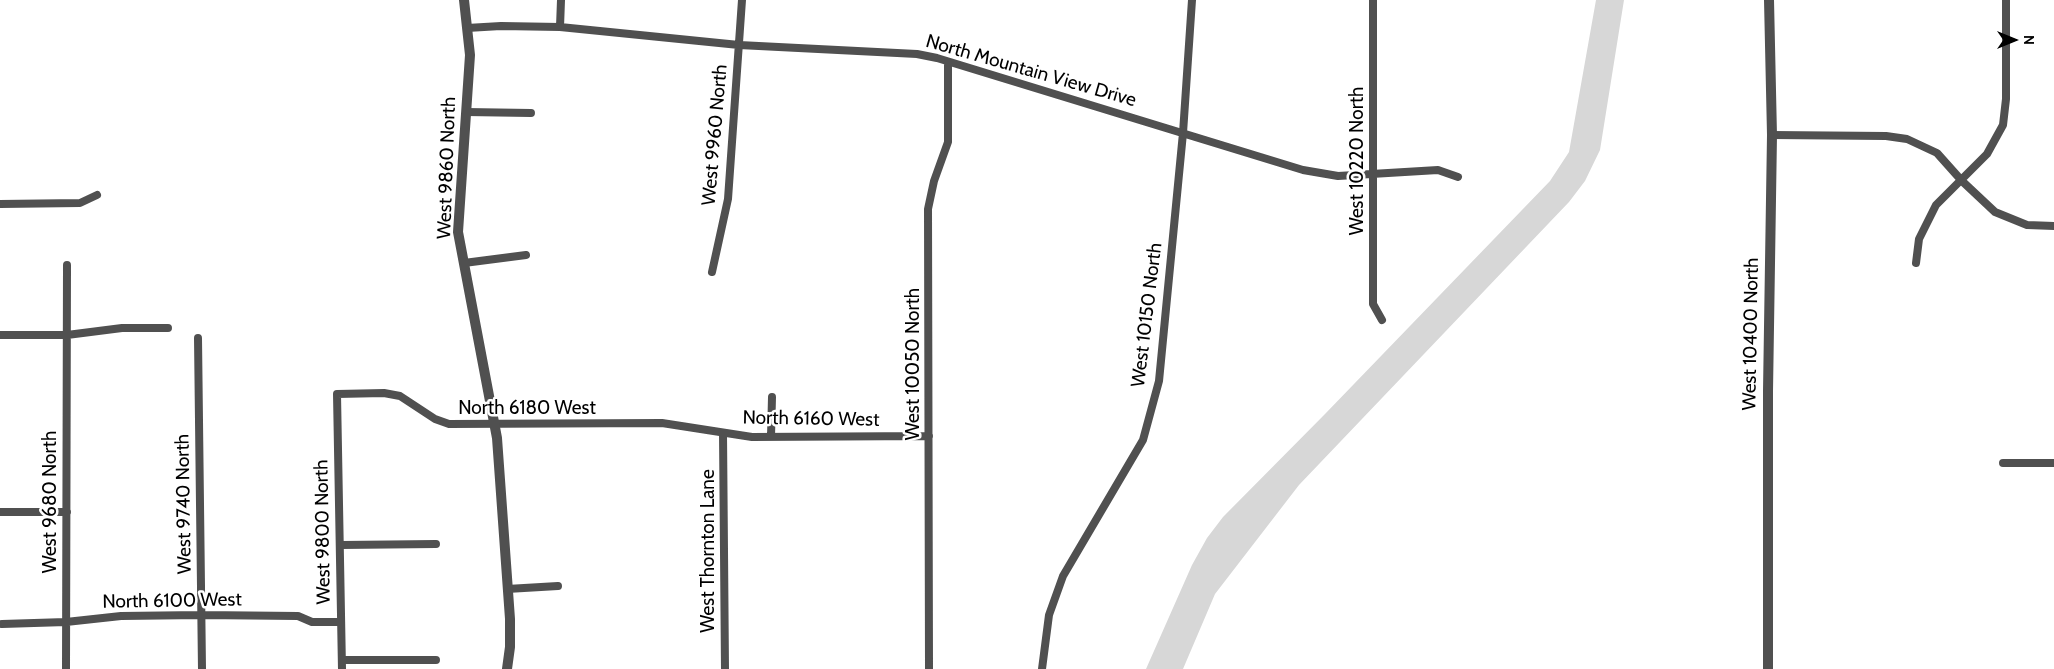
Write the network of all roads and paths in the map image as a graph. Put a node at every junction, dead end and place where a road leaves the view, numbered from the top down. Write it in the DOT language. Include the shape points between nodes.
graph roads {
  1 [pos="464,0"];
  2 [pos="561,0"];
  3 [pos="742,0"];
  4 [pos="1192,0"];
  5 [pos="1373,0"];
  6 [pos="1769,0"];
  7 [pos="2006,0"];
  8 [pos="560,27"];
  9 [pos="467,28"];
  10 [pos="739,45"];
  11 [pos="948,62"];
  12 [pos="466,112"];
  13 [pos="531,113"];
  14 [pos="1183,133"];
  15 [pos="1772,135"];
  16 [pos="1374,173"];
  17 [pos="1458,178"];
  18 [pos="1962,181"];
  19 [pos="97,195"];
  20 [pos="0,204"];
  21 [pos="2054,226"];
  22 [pos="526,255"];
  23 [pos="464,263"];
  24 [pos="1916,263"];
  25 [pos="67,265"];
  26 [pos="712,272"];
  27 [pos="1382,320"];
  28 [pos="168,328"];
  29 [pos="0,335"];
  30 [pos="67,335"];
  31 [pos="198,338"];
  32 [pos="337,394"];
  33 [pos="772,398"];
  34 [pos="494,425"];
  35 [pos="724,433"];
  36 [pos="771,436"];
  37 [pos="929,436"];
  38 [pos="2003,463"];
  39 [pos="2054,463"];
  40 [pos="0,512"];
  41 [pos="66,512"];
  42 [pos="436,544"];
  43 [pos="341,545"];
  44 [pos="558,586"];
  45 [pos="507,589"];
  46 [pos="201,615"];
  47 [pos="66,622"];
  48 [pos="340,622"];
  49 [pos="2,624"];
  50 [pos="342,660"];
  51 [pos="436,660"];
  52 [pos="66,669"];
  53 [pos="202,669"];
  54 [pos="342,669"];
  55 [pos="507,669"];
  56 [pos="725,669"];
  57 [pos="929,669"];
  58 [pos="1042,669"];
  59 [pos="1768,669"];
  1 -- 9 [label="street, West 9860 North"];
  2 -- 8 [label="street"];
  3 -- 10 [label="street, West 9960 North"];
  4 -- 14 [label="street, West 10150 North"];
  5 -- 16 [label="street, West 10220 North"];
  6 -- 15 [label="street, West 10400 North"];
  7 -- 18 [label="street" via="2003,125 1987,154"];
  8 -- 9 [label="street, North Mountain View Drive"];
  8 -- 10 [label="street, North Mountain View Drive"];
  9 -- 12 [label="street, West 9860 North" via="470,55"];
  10 -- 11 [label="street, North Mountain View Drive" via="916,54"];
  10 -- 26 [label="street, West 9960 North" via="728,198"];
  11 -- 14 [label="street, North Mountain View Drive"];
  11 -- 37 [label="street, West 10050 North" via="948,142 928,210"];
  12 -- 13 [label="street"];
  12 -- 23 [label="street, West 9860 North" via="458,232"];
  14 -- 16 [label="street, North Mountain View Drive" via="1303,170 1338,176"];
  14 -- 58 [label="street, West 10150 North" via="1159,381 1143,440 1064,576 1049,614"];
  15 -- 18 [label="street" via="1907,139 1937,153"];
  15 -- 59 [label="street, West 10400 North"];
  16 -- 17 [label="street, North Mountain View Drive" via="1438,170"];
  16 -- 27 [label="street, West 10220 North" via="1373,304"];
  18 -- 21 [label="street" via="1995,212 2027,226"];
  18 -- 24 [label="street" via="1936,205 1919,239"];
  19 -- 20 [label="street" via="80,203"];
  22 -- 23 [label="street"];
  23 -- 34 [label="street, West 9860 North"];
  25 -- 30 [label="street, West 9680 North"];
  28 -- 30 [label="street" via="122,328"];
  29 -- 30 [label="street"];
  30 -- 41 [label="street, West 9680 North"];
  31 -- 46 [label="street, West 9740 North"];
  32 -- 34 [label="street, North 6180 West" via="400,396 435,419 449,424"];
  32 -- 43 [label="street, West 9800 North"];
  33 -- 36 [label="street"];
  34 -- 35 [label="street, North 6180 West" via="662,423"];
  34 -- 45 [label="street, West 9860 North"];
  35 -- 36 [label="street, North 6160 West"];
  35 -- 56 [label="street, West Thornton Lane"];
  36 -- 37 [label="street, North 6160 West"];
  37 -- 57 [label="street, West 10050 North"];
  38 -- 39 [label="street"];
  40 -- 41 [label="street"];
  41 -- 47 [label="street, West 9680 North"];
  42 -- 43 [label="street"];
  43 -- 48 [label="street, West 9800 North"];
  44 -- 45 [label="street"];
  45 -- 55 [label="street" via="510,647"];
  46 -- 47 [label="street, North 6100 West" via="121,616"];
  46 -- 48 [label="street, North 6100 West" via="298,616 312,622"];
  46 -- 53 [label="street, West 9740 North"];
  47 -- 49 [label="street, North 6100 West"];
  47 -- 52 [label="street, West 9680 North"];
  48 -- 50 [label="street, West 9800 North"];
  50 -- 51 [label="street"];
  50 -- 54 [label="street, West 9800 North"];
}
